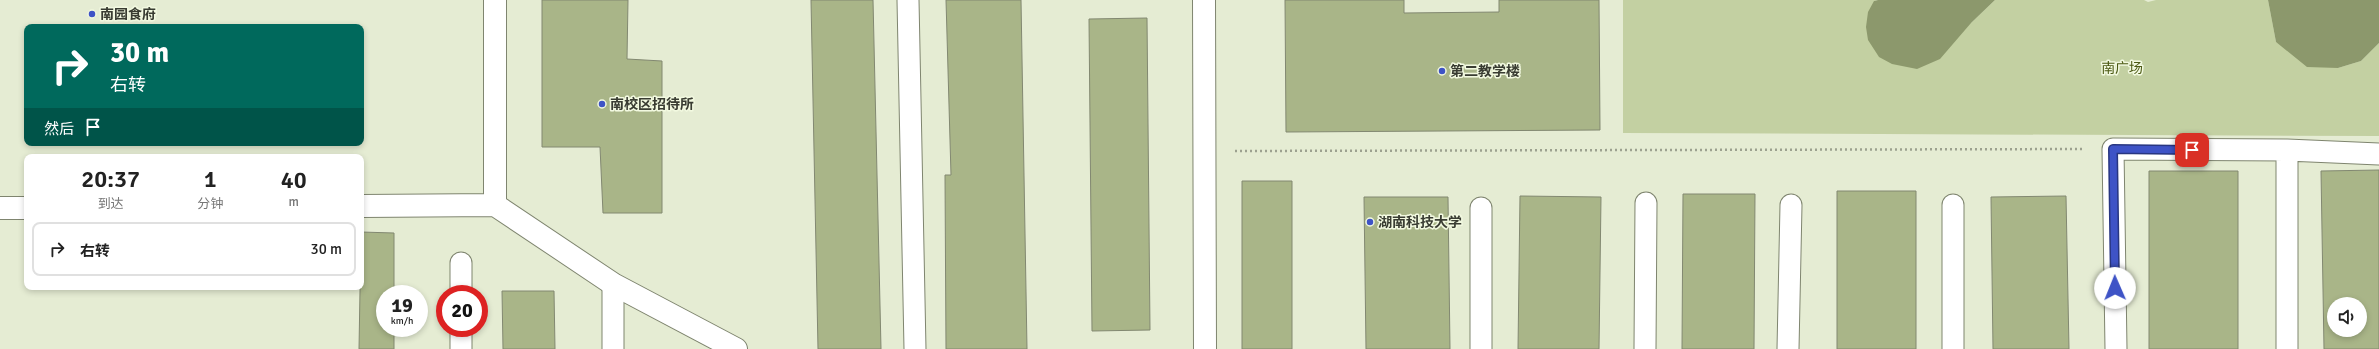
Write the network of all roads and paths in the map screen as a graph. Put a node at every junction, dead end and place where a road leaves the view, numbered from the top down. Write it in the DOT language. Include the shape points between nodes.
graph roads {
  1 [pos="495,0"];
  2 [pos="908,0"];
  3 [pos="1204,0"];
  4 [pos="2113,149"];
  5 [pos="2287,150"];
  6 [pos="1204,152"];
  7 [pos="2379,154"];
  8 [pos="1646,203"];
  9 [pos="495,205"];
  10 [pos="1791,205"];
  11 [pos="1953,205"];
  12 [pos="364,206"];
  13 [pos="0,208"];
  14 [pos="24,208"];
  15 [pos="1481,208"];
  16 [pos="461,263"];
  17 [pos="613,284"];
  18 [pos="461,285"];
  19 [pos="461,337"];
  20 [pos="461,349"];
  21 [pos="613,349"];
  22 [pos="736,349"];
  23 [pos="915,349"];
  24 [pos="1205,349"];
  25 [pos="1481,349"];
  26 [pos="1645,349"];
  27 [pos="1788,349"];
  28 [pos="1953,349"];
  29 [pos="2116,349"];
  30 [pos="2287,349"];
  1 -- 9 [label="street"];
  2 -- 23 [label="lane"];
  3 -- 6 [label="street"];
  4 -- 5 [label="lane"];
  4 -- 6 [label="path"];
  4 -- 29 [label="lane"];
  5 -- 7 [label="lane"];
  5 -- 30 [label="lane"];
  6 -- 24 [label="street"];
  8 -- 26 [label="lane"];
  9 -- 12 [label="street"];
  9 -- 17 [label="street"];
  10 -- 27 [label="lane"];
  11 -- 28 [label="lane"];
  13 -- 14 [label="street"];
  15 -- 25 [label="lane"];
  16 -- 18 [label="lane"];
  17 -- 21 [label="lane"];
  17 -- 22 [label="street"];
  19 -- 20 [label="lane"];
}
